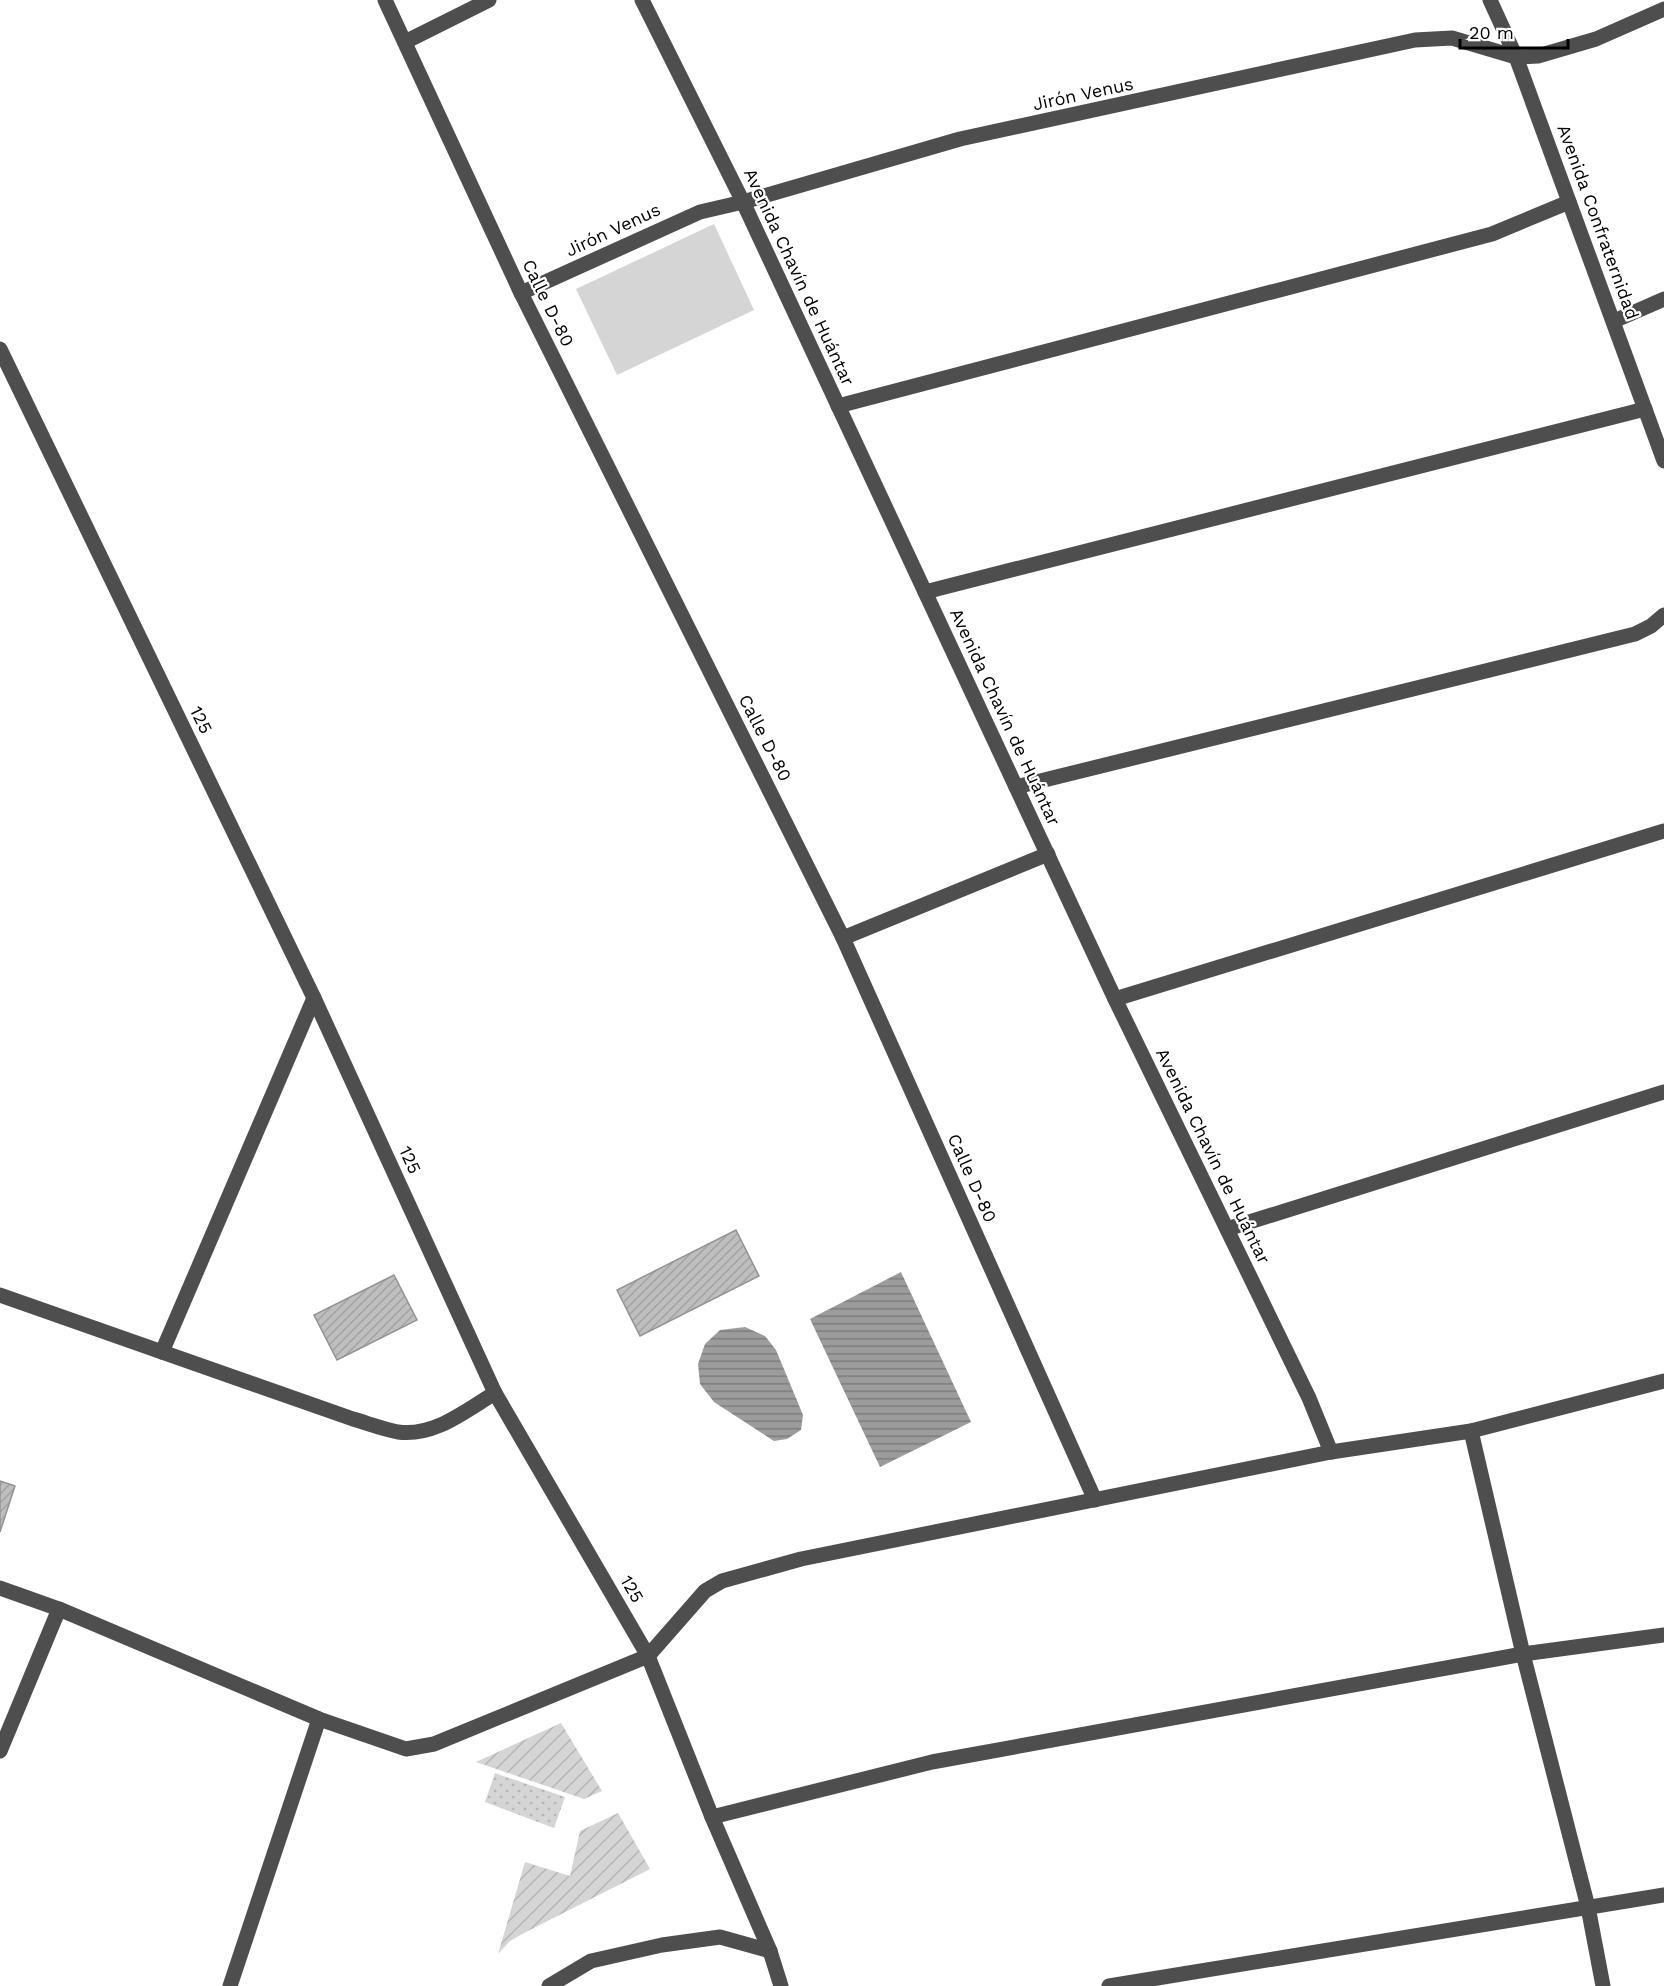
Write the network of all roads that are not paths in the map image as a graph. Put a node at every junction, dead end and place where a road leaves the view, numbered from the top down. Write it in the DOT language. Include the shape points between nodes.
graph roads {
  1 [pos="385,0"];
  2 [pos="489,0"];
  3 [pos="642,0"];
  4 [pos="1490,0"];
  5 [pos="1664,9"];
  6 [pos="405,42"];
  7 [pos="1516,57"];
  8 [pos="1569,201"];
  9 [pos="743,202"];
  10 [pos="521,293"];
  11 [pos="1664,299"];
  12 [pos="1614,321"];
  13 [pos="0,349"];
  14 [pos="838,406"];
  15 [pos="1645,409"];
  16 [pos="1664,461"];
  17 [pos="925,592"];
  18 [pos="1664,615"];
  19 [pos="1016,787"];
  20 [pos="1664,831"];
  21 [pos="1048,854"];
  22 [pos="843,938"];
  23 [pos="314,998"];
  24 [pos="1115,999"];
  25 [pos="1664,1092"];
  26 [pos="1227,1229"];
  27 [pos="0,1295"];
  28 [pos="162,1352"];
  29 [pos="1664,1381"];
  30 [pos="495,1393"];
  31 [pos="1472,1431"];
  32 [pos="1331,1452"];
  33 [pos="1095,1500"];
  34 [pos="0,1588"];
  35 [pos="59,1609"];
  36 [pos="1664,1635"];
  37 [pos="1522,1654"];
  38 [pos="648,1656"];
  39 [pos="319,1719"];
  40 [pos="0,1751"];
  41 [pos="712,1817"];
  42 [pos="1664,1895"];
  43 [pos="1588,1907"];
  44 [pos="770,1951"];
  45 [pos="230,1986"];
  46 [pos="549,1986"];
  47 [pos="781,1986"];
  48 [pos="1109,1986"];
  49 [pos="1603,1986"];
  1 -- 6 [label="street, Calle D-80"];
  2 -- 6 [label="street"];
  3 -- 9 [label="street, Avenida Chavín de Huántar"];
  4 -- 7 [label="street, Avenida Confraternidad"];
  5 -- 7 [label="street, Jirón Venus" via="1596,39 1538,56"];
  6 -- 10 [label="street, Calle D-80"];
  7 -- 8 [label="street, Avenida Confraternidad"];
  7 -- 9 [label="street, Jirón Venus" via="1452,38 1415,40 960,139"];
  8 -- 12 [label="street, Avenida Confraternidad"];
  8 -- 14 [label="street" via="1492,234"];
  9 -- 10 [label="street, Jirón Venus" via="700,212"];
  9 -- 14 [label="street, Avenida Chavín de Huántar"];
  10 -- 22 [label="street, Calle D-80"];
  11 -- 12 [label="street"];
  12 -- 15 [label="street, Avenida Confraternidad"];
  13 -- 23 [label="street, 125"];
  14 -- 17 [label="street, Avenida Chavín de Huántar"];
  15 -- 16 [label="street, Avenida Confraternidad"];
  15 -- 17 [label="street"];
  17 -- 19 [label="street, Avenida Chavín de Huántar"];
  18 -- 19 [label="street" via="1635,634"];
  19 -- 21 [label="street, Avenida Chavín de Huántar"];
  20 -- 24 [label="street"];
  21 -- 22 [label="street"];
  21 -- 24 [label="street, Avenida Chavín de Huántar"];
  22 -- 33 [label="street, Calle D-80"];
  23 -- 28 [label="street"];
  23 -- 30 [label="street, 125"];
  24 -- 26 [label="street, Avenida Chavín de Huántar"];
  25 -- 26 [label="street"];
  26 -- 32 [label="street, Avenida Chavín de Huántar"];
  27 -- 28 [label="street"];
  28 -- 30 [label="street" via="398,1432 420,1432 442,1425"];
  29 -- 31 [label="street"];
  30 -- 38 [label="street, 125"];
  31 -- 32 [label="street"];
  31 -- 37 [label="street"];
  32 -- 33 [label="street"];
  33 -- 38 [label="street" via="801,1559 722,1581 705,1592"];
  34 -- 35 [label="street"];
  35 -- 39 [label="street"];
  35 -- 40 [label="street"];
  36 -- 37 [label="street"];
  37 -- 41 [label="street" via="932,1762"];
  37 -- 43 [label="street"];
  38 -- 39 [label="street" via="434,1744 406,1749"];
  38 -- 41 [label="street, 125"];
  39 -- 45 [label="street"];
  41 -- 44 [label="street, 125"];
  42 -- 43 [label="street"];
  43 -- 48 [label="street"];
  43 -- 49 [label="street"];
  44 -- 46 [label="street" via="720,1937 662,1945 591,1961"];
  44 -- 47 [label="street, 125"];
}
